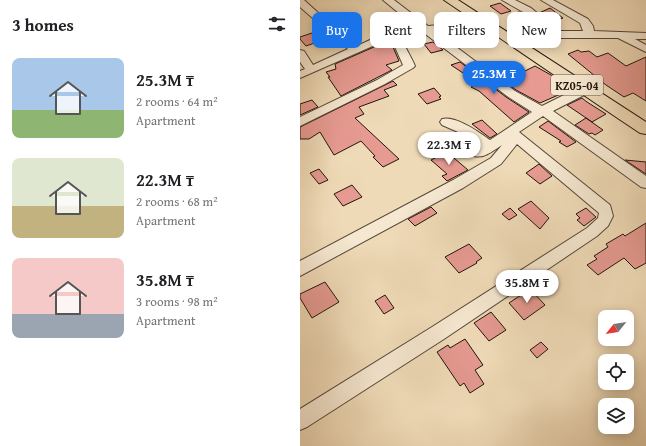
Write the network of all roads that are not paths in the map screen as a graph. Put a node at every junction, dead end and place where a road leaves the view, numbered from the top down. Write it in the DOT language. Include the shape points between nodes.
graph roads {
  1 [pos="388,0"];
  2 [pos="450,0"];
  3 [pos="506,0"];
  4 [pos="546,0"];
  5 [pos="300,2"];
  6 [pos="470,12"];
  7 [pos="529,12"];
  8 [pos="434,28"];
  9 [pos="427,29"];
  10 [pos="561,34"];
  11 [pos="589,34"];
  12 [pos="619,35"];
  13 [pos="646,36"];
  14 [pos="370,44"];
  15 [pos="400,48"];
  16 [pos="522,48"];
  17 [pos="646,49"];
  18 [pos="356,50"];
  19 [pos="300,53"];
  20 [pos="311,70"];
  21 [pos="300,75"];
  22 [pos="584,90"];
  23 [pos="542,111"];
  24 [pos="300,122"];
  25 [pos="446,122"];
  26 [pos="646,129"];
  27 [pos="510,133"];
  28 [pos="646,183"];
  29 [pos="300,269"];
  30 [pos="300,420"];
  1 -- 9 [label="street"];
  2 -- 6 [label="main road, KZ05-04"];
  3 -- 7 [label="street"];
  4 -- 11 [label="street" via="584,21"];
  5 -- 18 [label="street"];
  8 -- 9 [label="street"];
  9 -- 23 [label="street" via="447,47 508,91 534,109"];
  10 -- 11 [label="street"];
  11 -- 12 [label="street"];
  12 -- 13 [label="street"];
  12 -- 17 [label="street"];
  14 -- 18 [label="street"];
  15 -- 24 [label="street" via="407,57 409,66"];
  16 -- 22 [label="main road, KZ05-04"];
  18 -- 20 [label="street"];
  19 -- 20 [label="street"];
  20 -- 21 [label="street"];
  22 -- 23 [label="street"];
  22 -- 26 [label="main road, KZ05-04"];
  23 -- 27 [label="street"];
  23 -- 28 [label="street" via="550,114"];
  25 -- 27 [label="street" via="470,132 484,150"];
  27 -- 29 [label="street" via="510,144 496,161"];
  27 -- 30 [label="street" via="605,209 605,221 592,232"];
}
